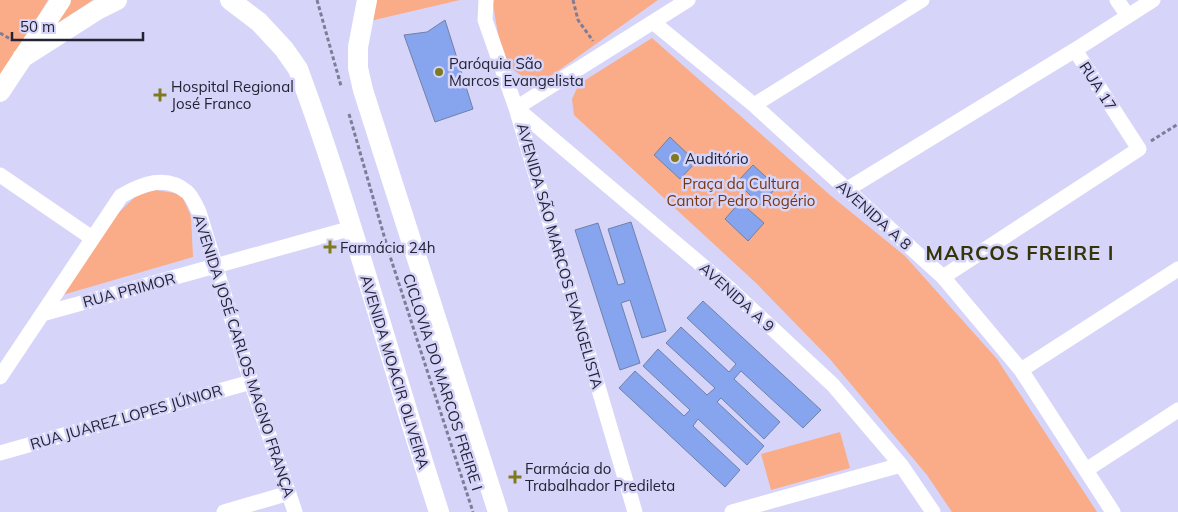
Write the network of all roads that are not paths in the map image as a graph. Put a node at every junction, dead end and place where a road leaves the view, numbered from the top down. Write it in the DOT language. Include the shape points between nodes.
graph roads {
  1 [pos="61,0"];
  2 [pos="117,0"];
  3 [pos="230,0"];
  4 [pos="367,0"];
  5 [pos="486,0"];
  6 [pos="688,0"];
  7 [pos="922,0"];
  8 [pos="1117,0"];
  9 [pos="1153,0"];
  10 [pos="1128,16"];
  11 [pos="654,23"];
  12 [pos="1075,50"];
  13 [pos="22,58"];
  14 [pos="0,92"];
  15 [pos="754,105"];
  16 [pos="516,108"];
  17 [pos="0,175"];
  18 [pos="846,190"];
  19 [pos="352,228"];
  20 [pos="92,238"];
  21 [pos="215,266"];
  22 [pos="1178,269"];
  23 [pos="942,277"];
  24 [pos="42,314"];
  25 [pos="1020,370"];
  26 [pos="0,378"];
  27 [pos="251,382"];
  28 [pos="1178,410"];
  29 [pos="0,453"];
  30 [pos="901,465"];
  31 [pos="1086,470"];
  32 [pos="289,493"];
  33 [pos="224,512"];
  34 [pos="295,512"];
  35 [pos="439,512"];
  36 [pos="498,512"];
  37 [pos="635,512"];
  38 [pos="732,512"];
  39 [pos="933,512"];
  40 [pos="1112,512"];
  1 -- 13 [label="main road"];
  2 -- 13 [label="main road"];
  3 -- 19 [label="main road, AVENIDA MOACIR OLIVEIRA" via="259,22 298,69"];
  4 -- 36 [label="main road" via="358,47 358,68"];
  5 -- 16 [label="street, AVENIDA SÃO MARCOS EVANGELISTA" via="486,20"];
  6 -- 11 [label="street"];
  7 -- 15 [label="street"];
  8 -- 10 [label="street"];
  9 -- 10 [label="street"];
  10 -- 12 [label="street"];
  11 -- 15 [label="street, AVENIDA A 8"];
  11 -- 16 [label="street"];
  12 -- 18 [label="street, RUA 17"];
  12 -- 23 [label="street, RUA 17" via="1139,149"];
  13 -- 14 [label="main road"];
  15 -- 18 [label="street, AVENIDA A 8"];
  16 -- 30 [label="street, AVENIDA A 9" via="730,289 833,386"];
  16 -- 37 [label="street, AVENIDA SÃO MARCOS EVANGELISTA"];
  17 -- 20 [label="street"];
  18 -- 23 [label="street, AVENIDA A 8"];
  19 -- 21 [label="street, RUA PRIMOR"];
  19 -- 35 [label="main road, AVENIDA MOACIR OLIVEIRA"];
  20 -- 21 [label="street, AVENIDA JOSÉ CARLOS MAGNO FRANÇA" via="121,196 138,186 158,181 172,183 188,193 199,212"];
  20 -- 24 [label="street, AVENIDA JOSÉ CARLOS MAGNO FRANÇA"];
  21 -- 24 [label="street, RUA PRIMOR"];
  21 -- 27 [label="street, AVENIDA JOSÉ CARLOS MAGNO FRANÇA"];
  22 -- 25 [label="street"];
  23 -- 25 [label="street, AVENIDA A 8"];
  24 -- 26 [label="street, AVENIDA JOSÉ CARLOS MAGNO FRANÇA"];
  25 -- 31 [label="street, AVENIDA A 8"];
  27 -- 29 [label="street, RUA JUAREZ LOPES JÚNIOR"];
  27 -- 32 [label="street, AVENIDA JOSÉ CARLOS MAGNO FRANÇA"];
  28 -- 31 [label="street"];
  30 -- 38 [label="street"];
  30 -- 39 [label="street, AVENIDA A 9"];
  31 -- 40 [label="street, AVENIDA A 8"];
  32 -- 33 [label="street"];
  32 -- 34 [label="street, AVENIDA JOSÉ CARLOS MAGNO FRANÇA"];
}
